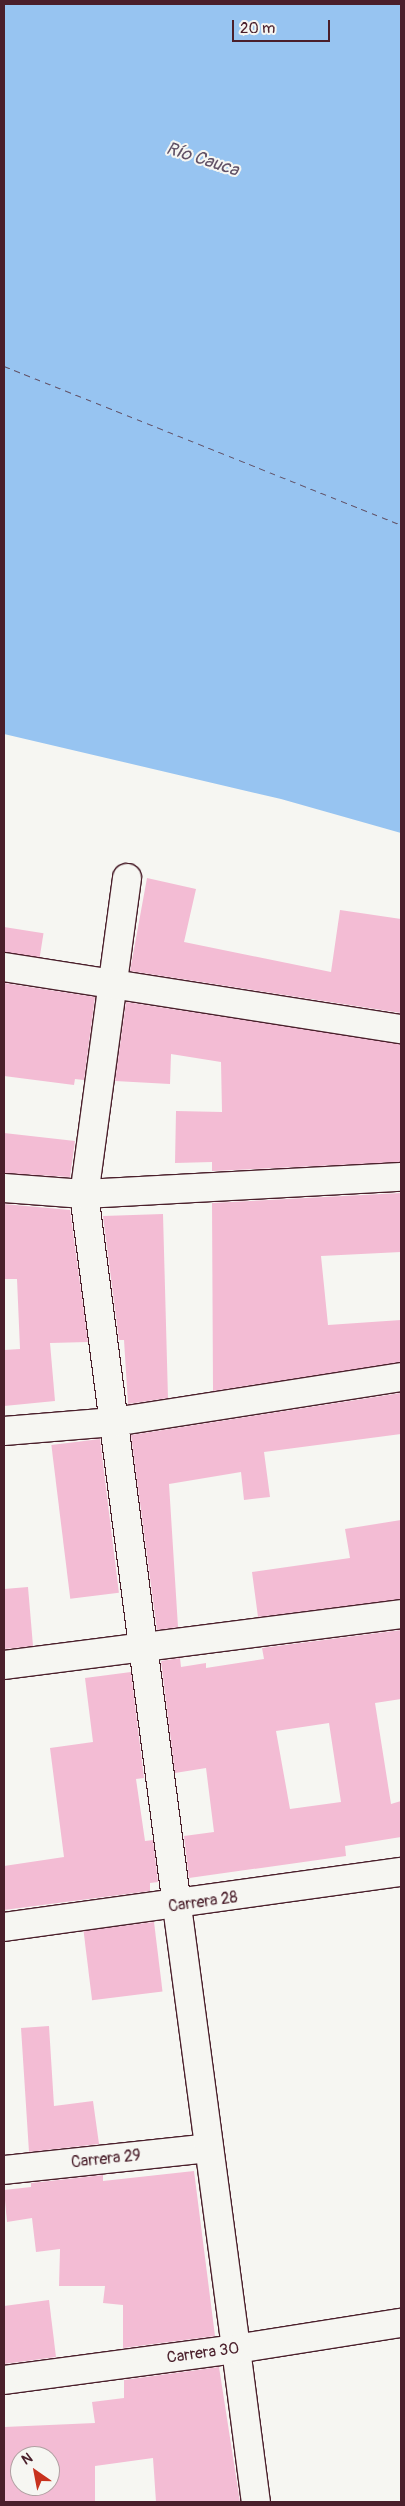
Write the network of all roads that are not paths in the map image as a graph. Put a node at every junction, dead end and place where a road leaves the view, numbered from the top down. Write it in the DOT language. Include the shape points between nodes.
graph roads {
  1 [pos="127,878"];
  2 [pos="4,967"];
  3 [pos="113,984"];
  4 [pos="401,1029"];
  5 [pos="401,1177"];
  6 [pos="4,1188"];
  7 [pos="84,1194"];
  8 [pos="401,1377"];
  9 [pos="114,1422"];
  10 [pos="4,1431"];
  11 [pos="401,1614"];
  12 [pos="143,1647"];
  13 [pos="4,1665"];
  14 [pos="401,1872"];
  15 [pos="177,1906"];
  16 [pos="4,1927"];
  17 [pos="209,2148"];
  18 [pos="4,2170"];
  19 [pos="401,2323"];
  20 [pos="236,2349"];
  21 [pos="4,2380"];
  22 [pos="256,2502"];
  1 -- 3 [label="street"];
  2 -- 3 [label="street"];
  3 -- 4 [label="street"];
  3 -- 7 [label="street"];
  5 -- 7 [label="street"];
  6 -- 7 [label="street"];
  7 -- 9 [label="street"];
  8 -- 9 [label="street"];
  9 -- 10 [label="street"];
  9 -- 12 [label="street"];
  11 -- 12 [label="street"];
  12 -- 13 [label="street"];
  12 -- 15 [label="street"];
  14 -- 15 [label="street, Carrera 28"];
  15 -- 16 [label="street, Carrera 28"];
  15 -- 17 [label="street"];
  17 -- 18 [label="street, Carrera 29"];
  17 -- 20 [label="street"];
  19 -- 20 [label="street, Carrera 30"];
  20 -- 21 [label="street, Carrera 30"];
  20 -- 22 [label="street"];
}
